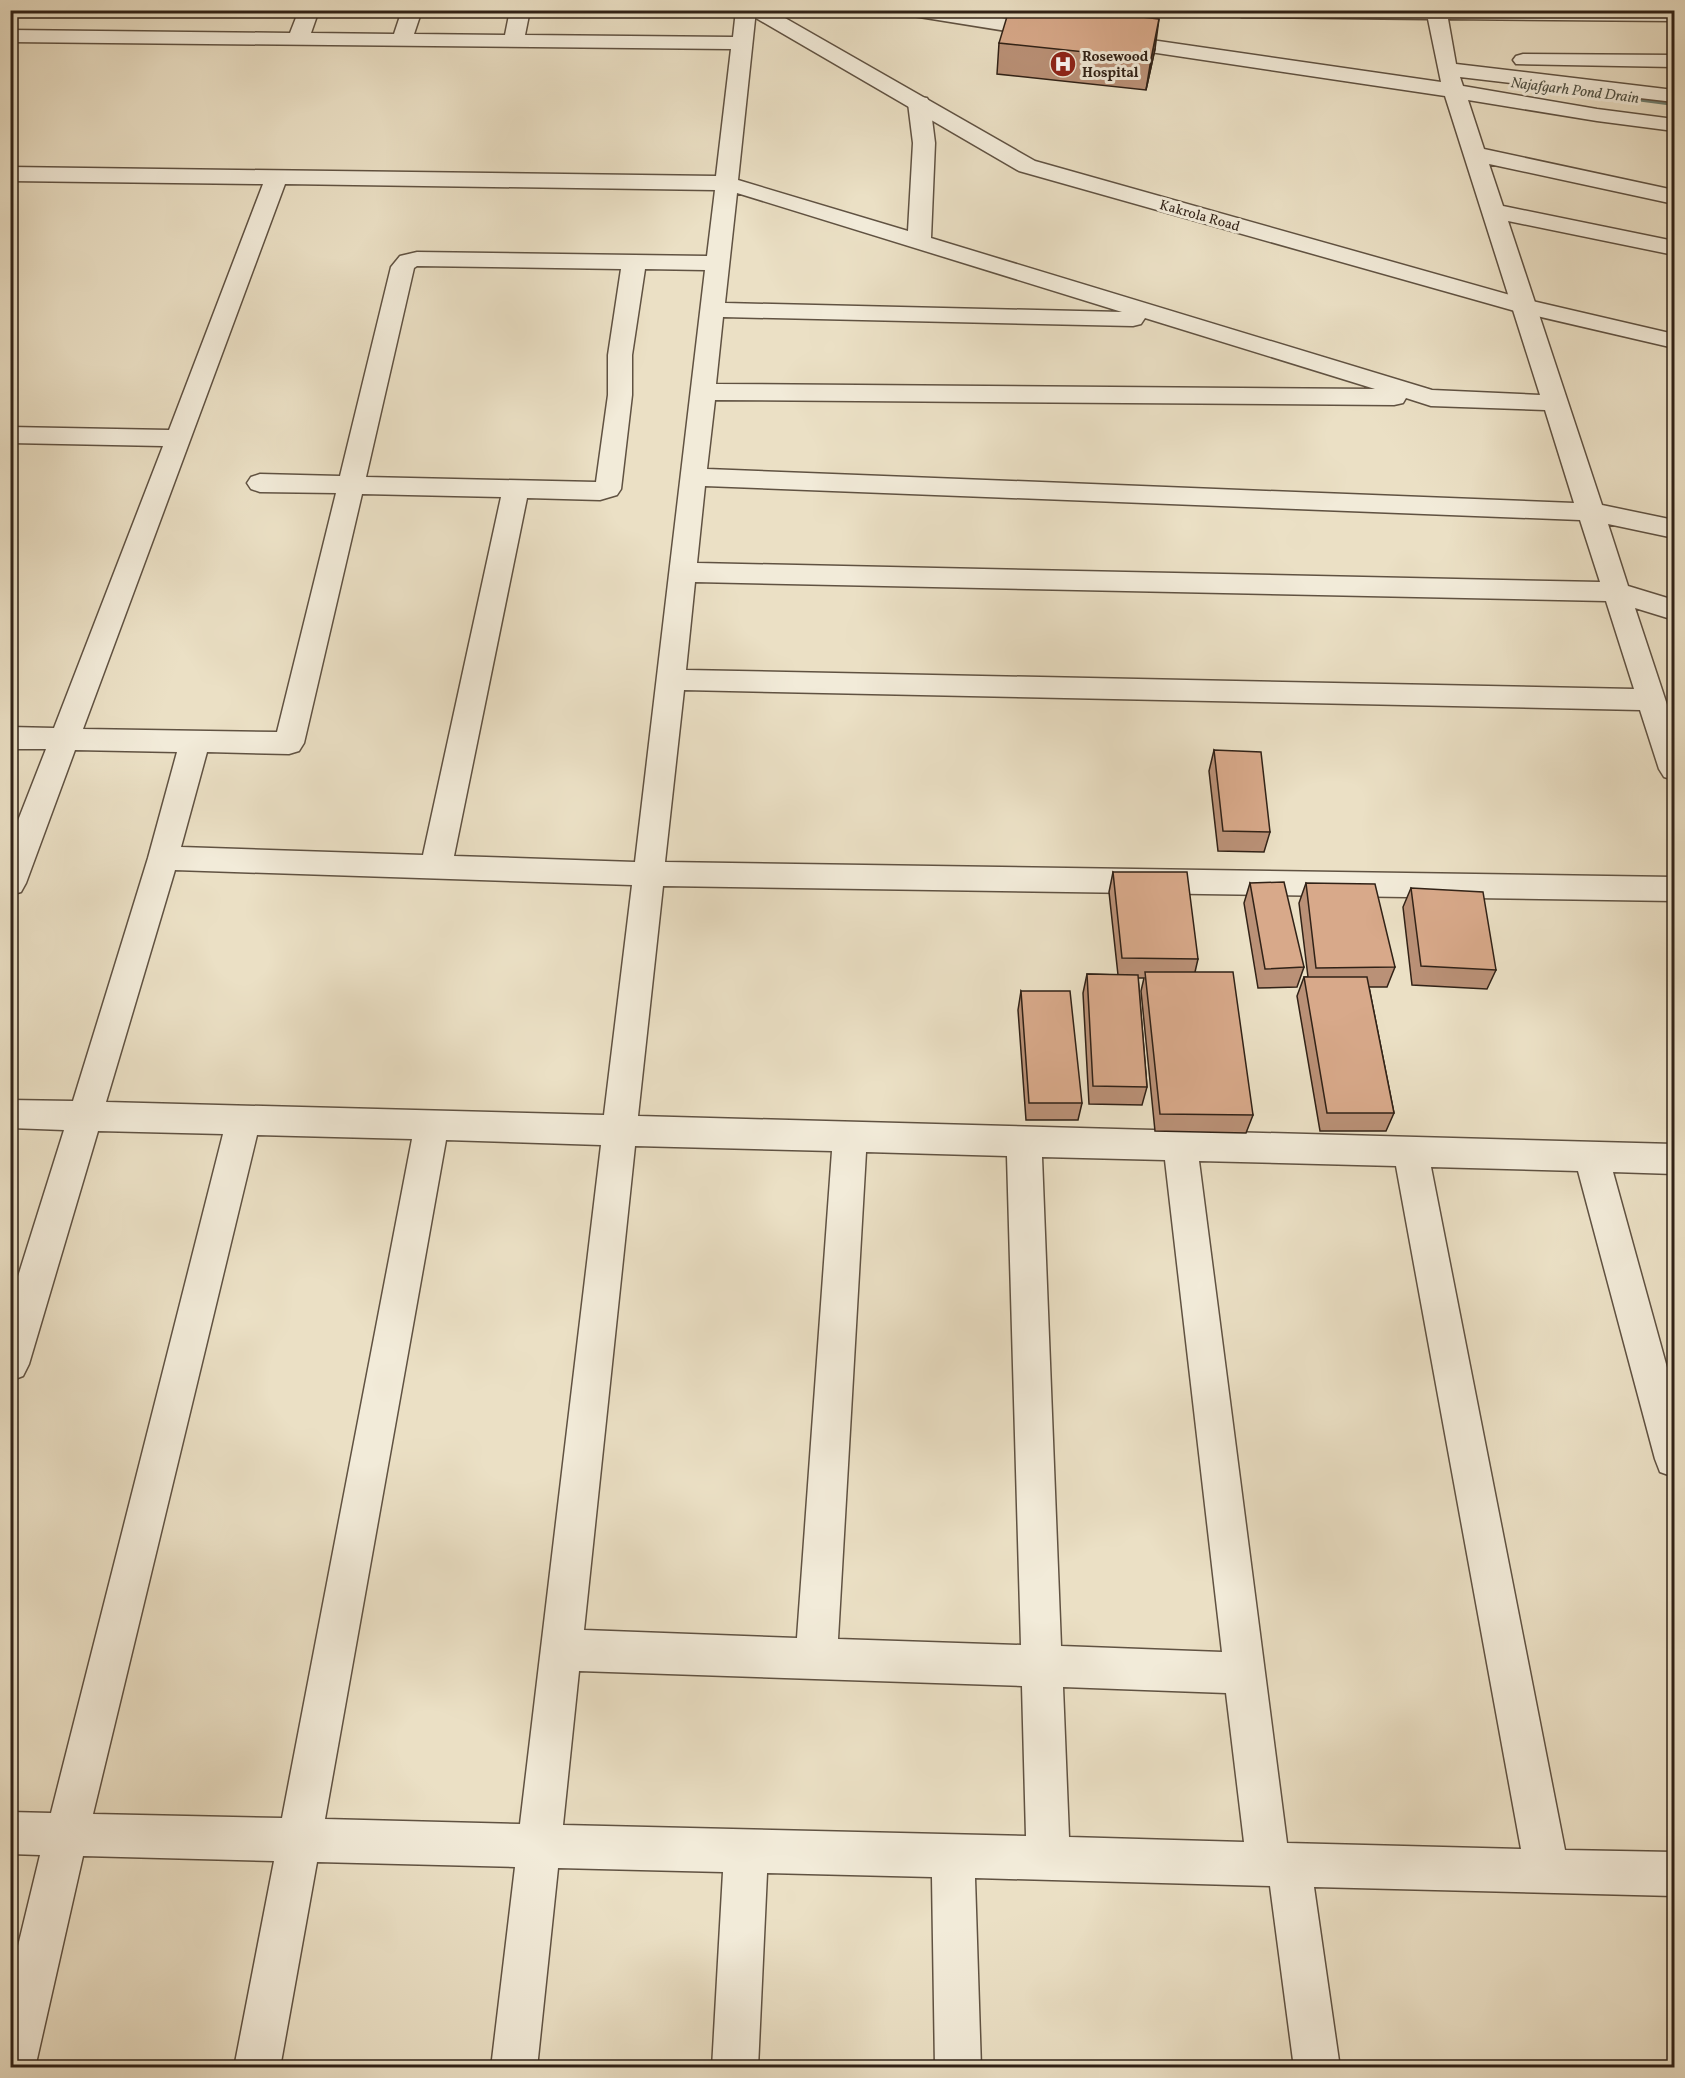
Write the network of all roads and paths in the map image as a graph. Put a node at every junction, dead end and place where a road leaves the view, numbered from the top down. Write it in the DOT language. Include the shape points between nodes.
graph roads {
  1 [pos="309,10"];
  2 [pos="412,10"];
  3 [pos="520,10"];
  4 [pos="746,10"];
  5 [pos="756,10"];
  6 [pos="913,10"];
  7 [pos="1242,11"];
  8 [pos="1436,12"];
  9 [pos="1674,15"];
  10 [pos="1068,34"];
  11 [pos="10,36"];
  12 [pos="1091,38"];
  13 [pos="298,39"];
  14 [pos="402,40"];
  15 [pos="514,41"];
  16 [pos="742,43"];
  17 [pos="1674,61"];
  18 [pos="1447,69"];
  19 [pos="1395,81"];
  20 [pos="1455,91"];
  21 [pos="1674,96"];
  22 [pos="919,104"];
  23 [pos="1674,125"];
  24 [pos="1475,154"];
  25 [pos="12,177"];
  26 [pos="276,177"];
  27 [pos="726,183"];
  28 [pos="1674,197"];
  29 [pos="1493,211"];
  30 [pos="919,242"];
  31 [pos="1674,248"];
  32 [pos="634,263"];
  33 [pos="718,263"];
  34 [pos="1523,306"];
  35 [pos="712,309"];
  36 [pos="1176,320"];
  37 [pos="1674,341"];
  38 [pos="703,392"];
  39 [pos="1431,398"];
  40 [pos="1555,403"];
  41 [pos="10,435"];
  42 [pos="178,438"];
  43 [pos="694,477"];
  44 [pos="260,483"];
  45 [pos="352,484"];
  46 [pos="516,489"];
  47 [pos="1591,512"];
  48 [pos="1674,529"];
  49 [pos="682,573"];
  50 [pos="1617,592"];
  51 [pos="1674,610"];
  52 [pos="670,680"];
  53 [pos="1652,700"];
  54 [pos="10,738"];
  55 [pos="65,739"];
  56 [pos="195,741"];
  57 [pos="1674,768"];
  58 [pos="163,858"];
  59 [pos="436,868"];
  60 [pos="648,874"];
  61 [pos="10,883"];
  62 [pos="1674,889"];
  63 [pos="10,1114"];
  64 [pos="83,1117"];
  65 [pos="244,1120"];
  66 [pos="432,1126"];
  67 [pos="619,1131"];
  68 [pos="850,1138"];
  69 [pos="1024,1142"];
  70 [pos="1180,1145"];
  71 [pos="1411,1152"];
  72 [pos="1591,1156"];
  73 [pos="1674,1159"];
  74 [pos="10,1364"];
  75 [pos="1674,1459"];
  76 [pos="561,1650"];
  77 [pos="816,1658"];
  78 [pos="1041,1665"];
  79 [pos="1244,1673"];
  80 [pos="10,1833"];
  81 [pos="67,1834"];
  82 [pos="299,1840"];
  83 [pos="538,1846"];
  84 [pos="746,1851"];
  85 [pos="953,1856"];
  86 [pos="1048,1859"];
  87 [pos="1279,1864"];
  88 [pos="1547,1870"];
  89 [pos="1674,1874"];
  90 [pos="12,2067"];
  91 [pos="257,2067"];
  92 [pos="514,2067"];
  93 [pos="735,2067"];
  94 [pos="958,2067"];
  95 [pos="1317,2067"];
  1 -- 13 [label="street"];
  2 -- 14 [label="street"];
  3 -- 15 [label="street"];
  4 -- 16 [label="street"];
  5 -- 22 [label="street, Kakrola Road"];
  6 -- 10 [label="street"];
  7 -- 8 [label="street"];
  8 -- 9 [label="street"];
  8 -- 18 [label="street"];
  11 -- 13 [label="street" via="46,28 132,28 214,29"];
  12 -- 19 [label="street"];
  13 -- 14 [label="street"];
  14 -- 15 [label="street"];
  15 -- 16 [label="street"];
  16 -- 27 [label="street"];
  17 -- 18 [label="street" via="1504,60"];
  18 -- 19 [label="street"];
  18 -- 20 [label="street"];
  18 -- 21 [label="street"];
  19 -- 20 [label="street"];
  20 -- 23 [label="street"];
  20 -- 24 [label="street"];
  22 -- 30 [label="street" via="924,143"];
  22 -- 34 [label="street, Kakrola Road" via="1032,168"];
  24 -- 28 [label="street"];
  24 -- 29 [label="street"];
  25 -- 26 [label="street"];
  26 -- 27 [label="street"];
  26 -- 42 [label="street"];
  27 -- 30 [label="street"];
  27 -- 33 [label="street"];
  29 -- 31 [label="street"];
  29 -- 34 [label="street"];
  30 -- 36 [label="street"];
  32 -- 33 [label="street"];
  32 -- 45 [label="street" via="408,261 403,267"];
  32 -- 46 [label="street" via="620,355 620,395 610,486 600,491"];
  33 -- 35 [label="street"];
  34 -- 37 [label="street, Kakrola Road"];
  34 -- 40 [label="street"];
  35 -- 36 [label="street"];
  35 -- 38 [label="street"];
  36 -- 39 [label="street"];
  38 -- 39 [label="street"];
  38 -- 43 [label="street"];
  39 -- 40 [label="street"];
  40 -- 47 [label="street"];
  41 -- 42 [label="street"];
  42 -- 55 [label="street"];
  43 -- 47 [label="street"];
  43 -- 49 [label="street"];
  44 -- 45 [label="street"];
  45 -- 46 [label="street"];
  45 -- 56 [label="street" via="288,743"];
  46 -- 59 [label="street"];
  47 -- 48 [label="street"];
  47 -- 50 [label="street"];
  49 -- 50 [label="street"];
  49 -- 52 [label="street"];
  50 -- 51 [label="street"];
  50 -- 53 [label="street"];
  52 -- 53 [label="street"];
  52 -- 60 [label="street"];
  53 -- 57 [label="street"];
  54 -- 55 [label="street"];
  55 -- 56 [label="street"];
  55 -- 61 [label="street"];
  56 -- 58 [label="street"];
  58 -- 59 [label="street"];
  58 -- 64 [label="street"];
  59 -- 60 [label="street"];
  60 -- 62 [label="street"];
  60 -- 67 [label="street"];
  63 -- 64 [label="street"];
  64 -- 65 [label="street"];
  64 -- 74 [label="street"];
  65 -- 66 [label="street"];
  65 -- 81 [label="street"];
  66 -- 67 [label="street"];
  66 -- 82 [label="street"];
  67 -- 68 [label="street"];
  67 -- 76 [label="street"];
  68 -- 69 [label="street"];
  68 -- 77 [label="street"];
  69 -- 70 [label="street"];
  69 -- 78 [label="street"];
  70 -- 71 [label="street"];
  70 -- 79 [label="street"];
  71 -- 72 [label="street"];
  71 -- 88 [label="street"];
  72 -- 73 [label="street"];
  72 -- 75 [label="street"];
  76 -- 77 [label="street"];
  76 -- 83 [label="street"];
  77 -- 78 [label="street"];
  78 -- 79 [label="street"];
  78 -- 86 [label="street"];
  79 -- 87 [label="street"];
  80 -- 81 [label="street"];
  81 -- 82 [label="street"];
  81 -- 90 [label="street"];
  82 -- 83 [label="street"];
  82 -- 91 [label="street"];
  83 -- 84 [label="street"];
  83 -- 92 [label="street"];
  84 -- 85 [label="street"];
  84 -- 93 [label="street"];
  85 -- 86 [label="street"];
  85 -- 94 [label="street"];
  86 -- 87 [label="street"];
  87 -- 88 [label="street"];
  87 -- 95 [label="street"];
  88 -- 89 [label="street"];
}
